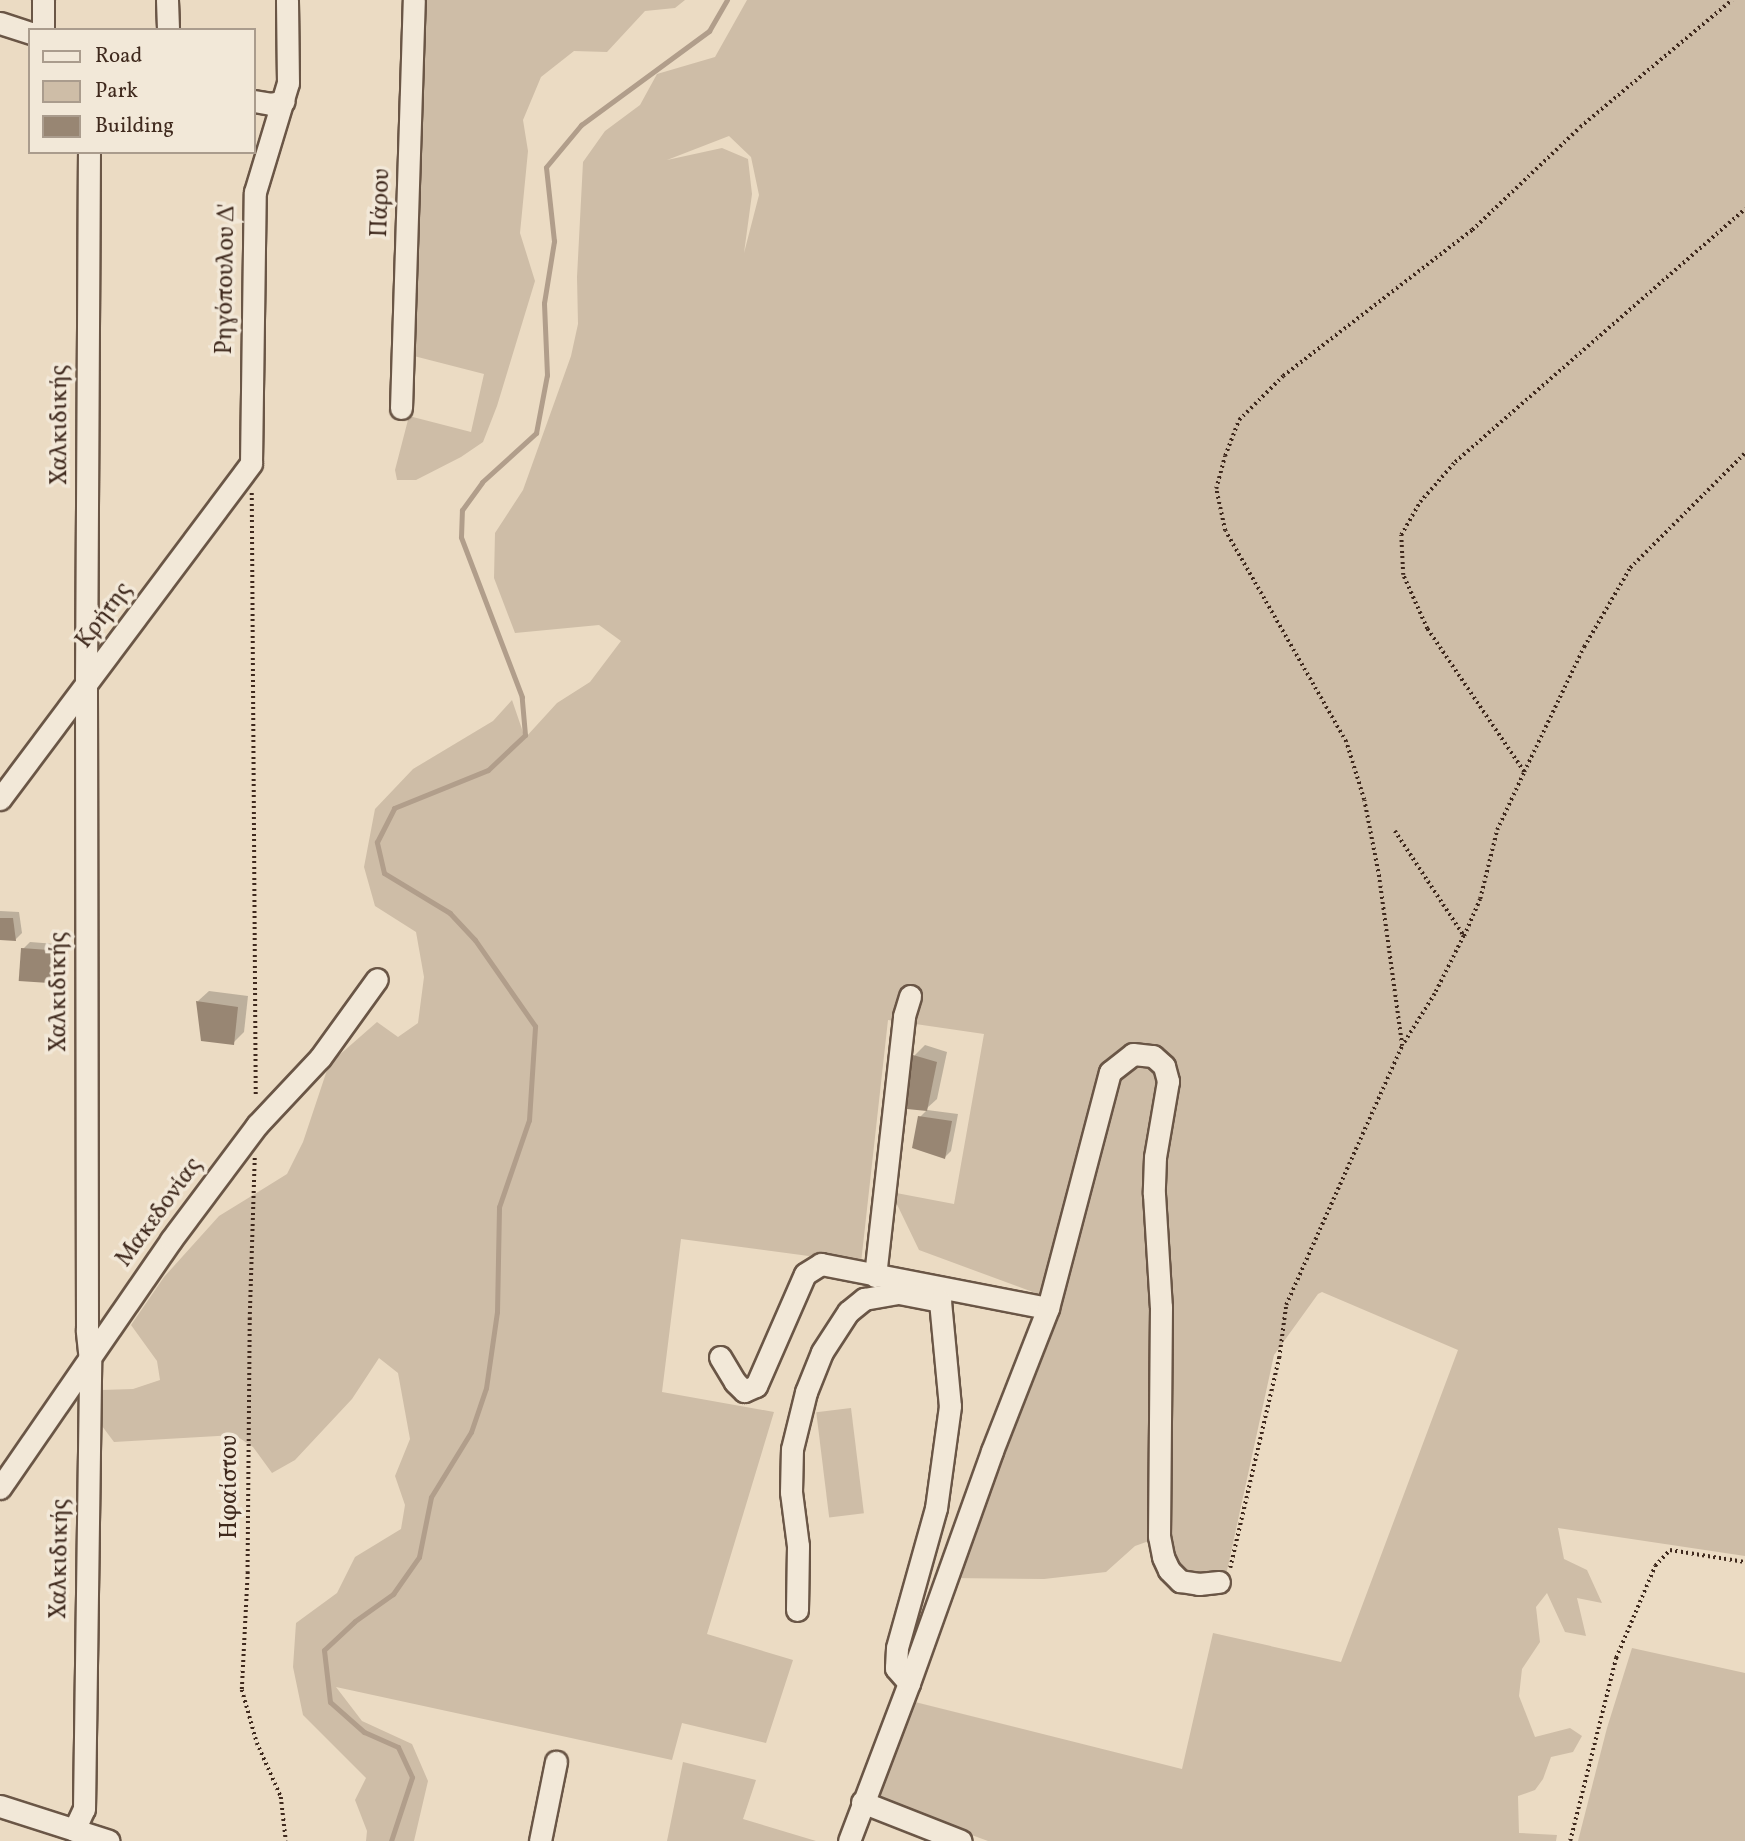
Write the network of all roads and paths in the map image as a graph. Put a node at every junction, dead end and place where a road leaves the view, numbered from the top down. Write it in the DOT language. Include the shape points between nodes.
graph roads {
  1 [pos="43,0"];
  2 [pos="167,0"];
  3 [pos="287,0"];
  4 [pos="414,0"];
  5 [pos="1732,0"];
  6 [pos="0,23"];
  7 [pos="43,28"];
  8 [pos="168,28"];
  9 [pos="28,32"];
  10 [pos="256,101"];
  11 [pos="285,101"];
  12 [pos="89,154"];
  13 [pos="1745,209"];
  14 [pos="401,408"];
  15 [pos="1745,453"];
  16 [pos="251,463"];
  17 [pos="86,685"];
  18 [pos="1524,772"];
  19 [pos="0,799"];
  20 [pos="1395,831"];
  21 [pos="1464,936"];
  22 [pos="377,979"];
  23 [pos="910,996"];
  24 [pos="1402,1046"];
  25 [pos="257,1125"];
  26 [pos="875,1276"];
  27 [pos="940,1301"];
  28 [pos="984,1308"];
  29 [pos="1048,1308"];
  30 [pos="720,1357"];
  31 [pos="90,1361"];
  32 [pos="0,1488"];
  33 [pos="1745,1562"];
  34 [pos="1219,1582"];
  35 [pos="797,1610"];
  36 [pos="909,1684"];
  37 [pos="556,1762"];
  38 [pos="862,1802"];
  39 [pos="0,1806"];
  40 [pos="74,1830"];
  41 [pos="48,1831"];
  42 [pos="109,1841"];
  43 [pos="286,1841"];
  44 [pos="540,1841"];
  45 [pos="849,1841"];
  46 [pos="961,1841"];
  47 [pos="1570,1841"];
  1 -- 7 [label="street"];
  2 -- 8 [label="street"];
  3 -- 11 [label="street, Ρηγόπουλου Δ'"];
  4 -- 14 [label="street, Πάρου"];
  5 -- 24 [label="path" via="1580,127 1472,230 1283,376 1239,420 1225,456 1216,489 1225,531 1346,742 1364,800"];
  6 -- 9 [label="street"];
  10 -- 11 [label="street"];
  11 -- 16 [label="street, Ρηγόπουλου Δ'" via="255,192"];
  12 -- 17 [label="street, Χαλκιδικής"];
  13 -- 18 [label="path" via="1455,462 1420,502 1401,535 1403,575 1427,629"];
  15 -- 18 [label="path" via="1630,568 1584,647"];
  16 -- 17 [label="street, Κρήτης"];
  16 -- 25 [label="path, Ηφαίστου"];
  17 -- 19 [label="street, Κρήτης"];
  17 -- 31 [label="street, Χαλκιδικής"];
  18 -- 21 [label="path" via="1497,830 1480,900"];
  20 -- 21 [label="path"];
  21 -- 24 [label="path"];
  22 -- 25 [label="street, Μακεδονίας" via="320,1058"];
  23 -- 26 [label="street"];
  24 -- 34 [label="path" via="1286,1305 1279,1358 1232,1562"];
  25 -- 31 [label="street, Μακεδονίας" via="171,1240"];
  25 -- 43 [label="path, Ηφαίστου" via="242,1690 257,1742 281,1797"];
  26 -- 29 [label="street"];
  26 -- 30 [label="street" via="821,1264 812,1267 756,1386 744,1391"];
  27 -- 28 [label="street"];
  27 -- 35 [label="street" via="899,1293 864,1299 848,1312 822,1352 792,1449"];
  27 -- 36 [label="street" via="950,1406 936,1508 897,1648 896,1668"];
  29 -- 34 [label="street" via="1110,1072 1133,1054 1153,1056 1164,1066 1168,1081 1155,1157 1154,1194 1161,1307 1158,1536 1163,1558 1180,1581"];
  29 -- 36 [label="street"];
  31 -- 32 [label="street, Μακεδονίας"];
  31 -- 40 [label="street, Χαλκιδικής" via="84,1809"];
  33 -- 47 [label="path" via="1670,1550 1655,1566 1616,1658"];
  36 -- 38 [label="street"];
  37 -- 44 [label="street"];
  38 -- 45 [label="street"];
  38 -- 46 [label="street"];
  39 -- 41 [label="street"];
  40 -- 41 [label="street"];
  40 -- 42 [label="street"];
}
